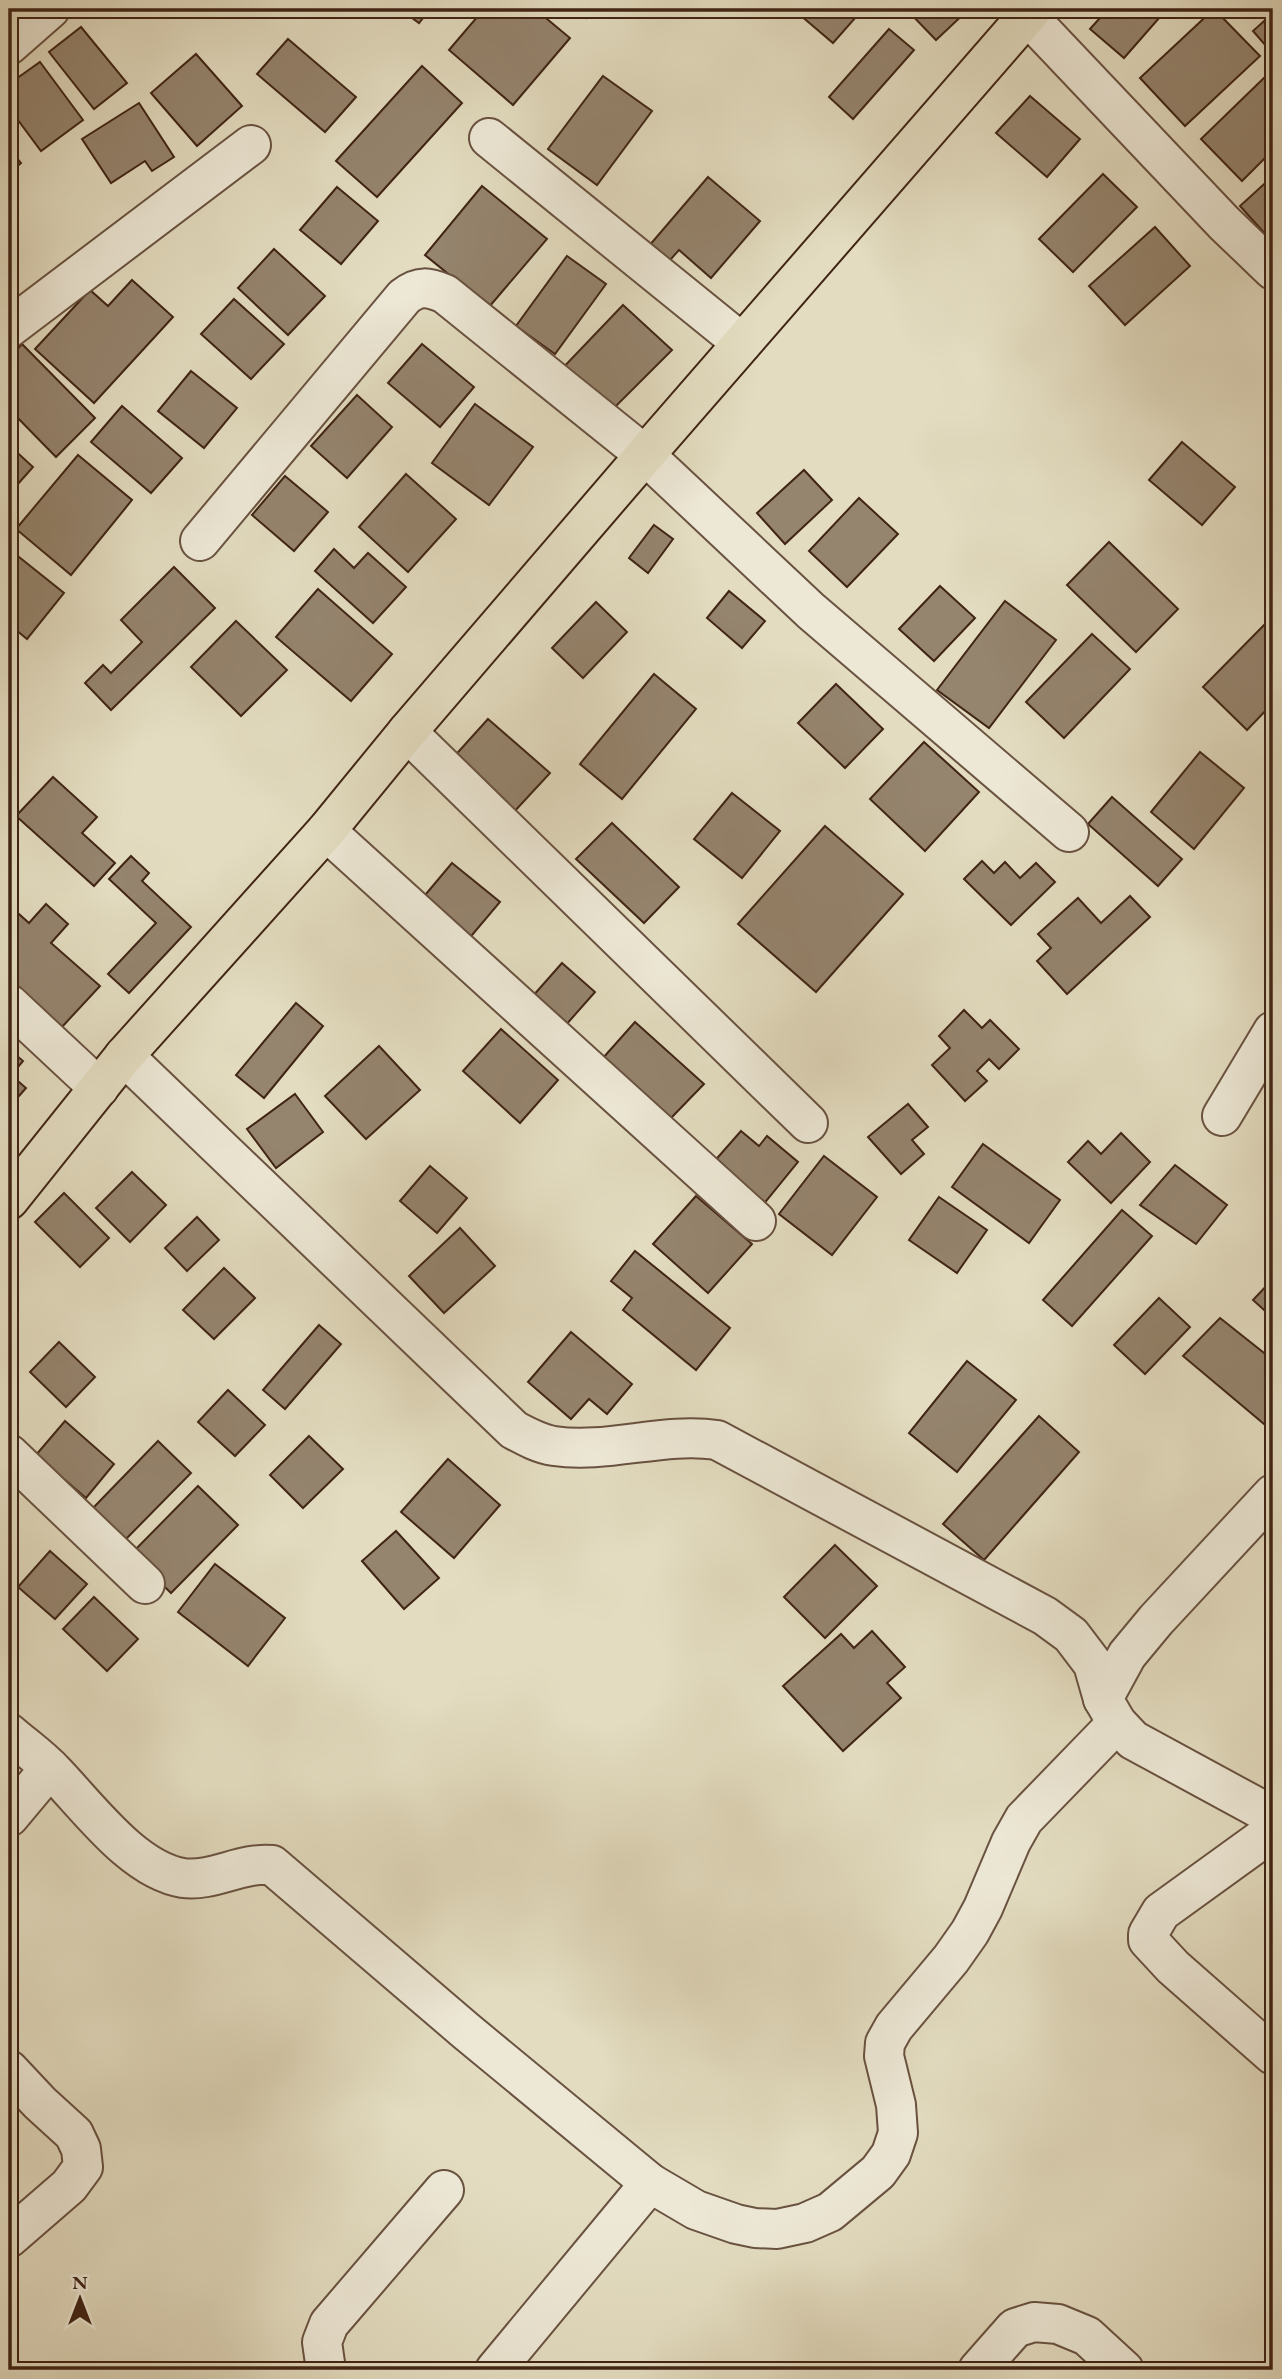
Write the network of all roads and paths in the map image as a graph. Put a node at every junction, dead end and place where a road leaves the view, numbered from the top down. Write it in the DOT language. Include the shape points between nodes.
graph roads {
  1 [pos="50,9"];
  2 [pos="1027,11"];
  3 [pos="9,45"];
  4 [pos="489,138"];
  5 [pos="251,145"];
  6 [pos="1273,270"];
  7 [pos="9,328"];
  8 [pos="742,343"];
  9 [pos="645,455"];
  10 [pos="200,541"];
  11 [pos="407,732"];
  12 [pos="326,831"];
  13 [pos="1069,832"];
  14 [pos="9,1004"];
  15 [pos="1273,1031"];
  16 [pos="124,1056"];
  17 [pos="99,1088"];
  18 [pos="1222,1116"];
  19 [pos="808,1123"];
  20 [pos="9,1200"];
  21 [pos="756,1221"];
  22 [pos="9,1454"];
  23 [pos="1273,1494"];
  24 [pos="145,1584"];
  25 [pos="1110,1711"];
  26 [pos="9,1733"];
  27 [pos="50,1768"];
  28 [pos="1273,1816"];
  29 [pos="9,1817"];
  30 [pos="1273,1832"];
  31 [pos="1273,2055"];
  32 [pos="9,2070"];
  33 [pos="650,2183"];
  34 [pos="444,2190"];
  35 [pos="9,2238"];
  36 [pos="326,2370"];
  37 [pos="495,2370"];
  38 [pos="978,2370"];
  39 [pos="1124,2370"];
  1 -- 3 [label="street"];
  2 -- 6 [label="street"];
  2 -- 8 [label="main road"];
  4 -- 8 [label="street"];
  5 -- 7 [label="street"];
  8 -- 9 [label="main road"];
  9 -- 10 [label="street" via="445,294 428,286 404,296"];
  9 -- 11 [label="main road"];
  9 -- 13 [label="street" via="811,611"];
  11 -- 12 [label="main road"];
  11 -- 19 [label="street"];
  12 -- 16 [label="main road"];
  12 -- 21 [label="street"];
  14 -- 17 [label="street"];
  15 -- 18 [label="street"];
  16 -- 17 [label="main road"];
  16 -- 25 [label="street" via="514,1430 552,1446 578,1448 694,1436 717,1440 1045,1616 1071,1635 1093,1664"];
  17 -- 20 [label="main road"];
  22 -- 24 [label="street"];
  23 -- 25 [label="street" via="1127,1655"];
  25 -- 28 [label="street" via="1133,1740"];
  25 -- 33 [label="street" via="1024,1819 970,1932 894,2027 884,2056 898,2133 878,2172 830,2213 777,2229 736,2224 696,2210"];
  26 -- 27 [label="street"];
  27 -- 29 [label="street"];
  27 -- 33 [label="street" via="128,1850 162,1872 192,1879 259,1864 281,1871"];
  30 -- 31 [label="street" via="1161,1912 1148,1940"];
  32 -- 35 [label="street" via="74,2134 83,2167 69,2186"];
  33 -- 37 [label="street"];
  34 -- 36 [label="street" via="329,2323 322,2342"];
  38 -- 39 [label="street" via="1015,2328 1034,2322 1058,2324 1087,2336"];
}
